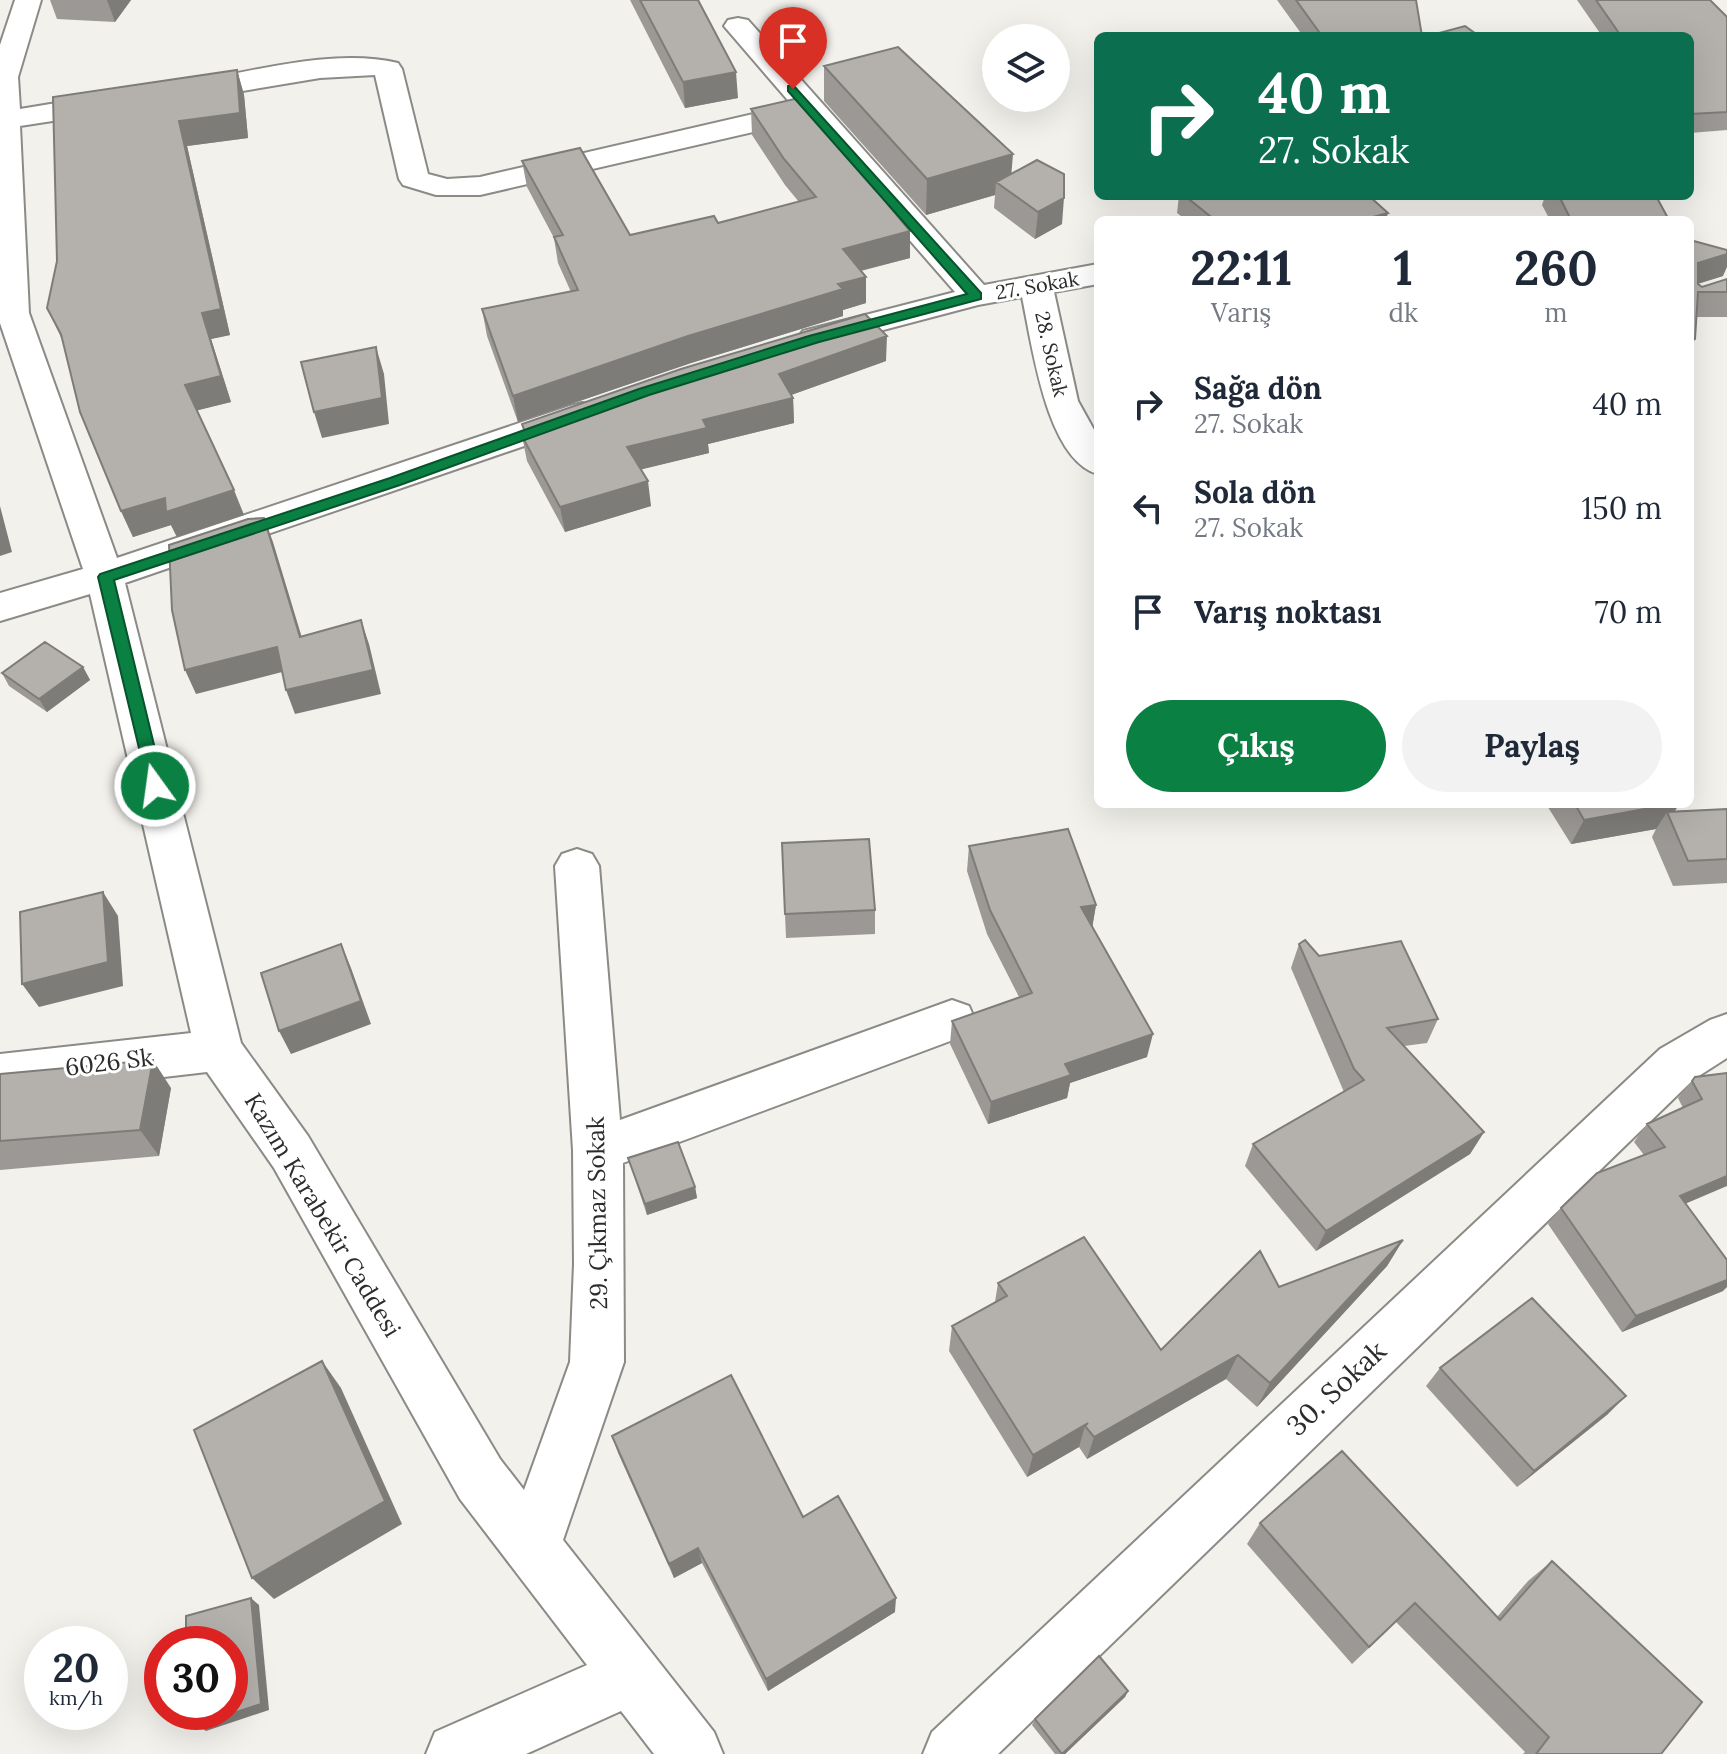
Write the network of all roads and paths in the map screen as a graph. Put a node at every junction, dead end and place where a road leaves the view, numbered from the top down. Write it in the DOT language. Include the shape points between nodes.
graph roads {
  1 [pos="28,0"];
  2 [pos="738,26"];
  3 [pos="2,109"];
  4 [pos="811,110"];
  5 [pos="1094,275"];
  6 [pos="1036,285"];
  7 [pos="976,296"];
  8 [pos="7,315"];
  9 [pos="785,348"];
  10 [pos="616,402"];
  11 [pos="1094,457"];
  12 [pos="105,577"];
  13 [pos="0,607"];
  14 [pos="577,866"];
  15 [pos="952,1020"];
  16 [pos="1727,1034"];
  17 [pos="219,1050"];
  18 [pos="0,1075"];
  19 [pos="598,1150"];
  20 [pos="531,1549"];
  21 [pos="631,1676"];
  22 [pos="457,1754"];
  23 [pos="692,1754"];
  24 [pos="954,1754"];
  1 -- 3 [label="street, Kazım Karabekir Caddesi" via="4,77"];
  2 -- 4 [label="street, 27. Sokak"];
  3 -- 4 [label="street" via="153,97 379,65 388,69 414,179 464,188"];
  3 -- 8 [label="street, Kazım Karabekir Caddesi"];
  4 -- 7 [label="street, 27. Sokak"];
  5 -- 6 [label="street, 27. Sokak"];
  6 -- 7 [label="street, 27. Sokak"];
  6 -- 11 [label="street, 28. Sokak" via="1061,401"];
  7 -- 9 [label="street, 27. Sokak"];
  8 -- 12 [label="street, Kazım Karabekir Caddesi"];
  10 -- 12 [label="street"];
  12 -- 13 [label="street"];
  12 -- 17 [label="street, Kazım Karabekir Caddesi"];
  14 -- 19 [label="street, 29. Çıkmaz Sokak"];
  15 -- 19 [label="street"];
  16 -- 24 [label="street, 30. Sokak" via="1677,1064"];
  17 -- 18 [label="street, 6026 Sk"];
  17 -- 20 [label="street, Kazım Karabekir Caddesi" via="291,1152 480,1479"];
  19 -- 20 [label="street, 29. Çıkmaz Sokak" via="597,1362"];
  20 -- 21 [label="street, Kazım Karabekir Caddesi"];
  21 -- 22 [label="street"];
  21 -- 23 [label="street, Kazım Karabekir Caddesi"];
}
